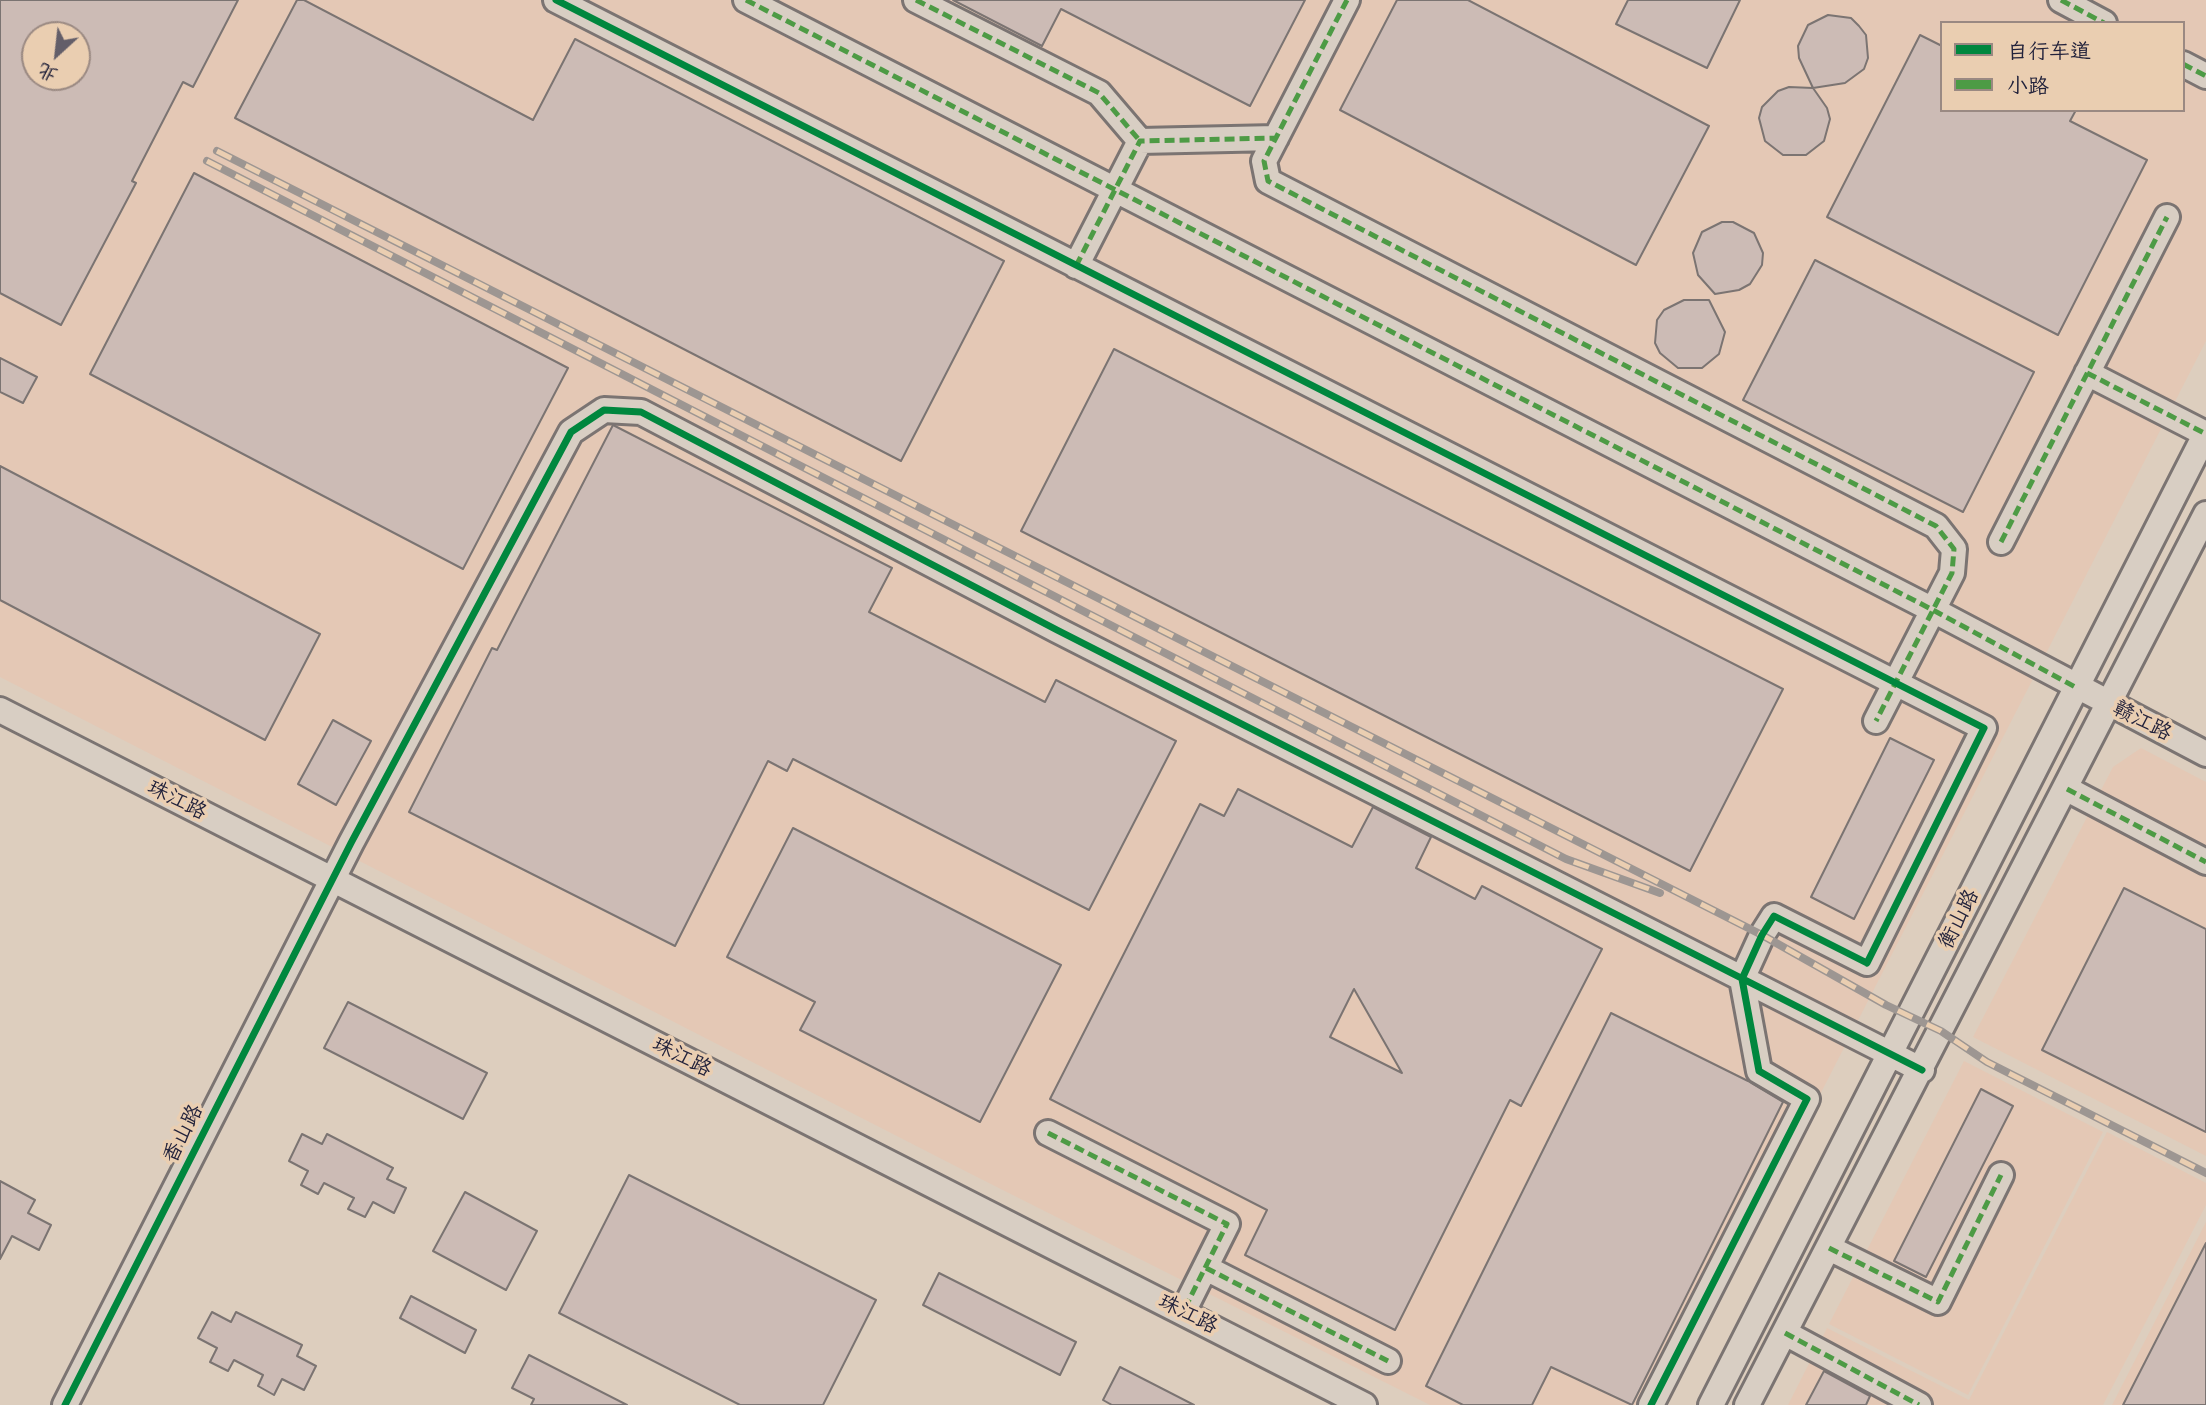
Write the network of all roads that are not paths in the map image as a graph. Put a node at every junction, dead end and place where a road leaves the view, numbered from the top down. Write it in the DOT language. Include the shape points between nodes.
graph roads {
  1 [pos="556,0"];
  2 [pos="746,0"];
  3 [pos="916,0"];
  4 [pos="1347,0"];
  5 [pos="2060,0"];
  6 [pos="2100,21"];
  7 [pos="2185,65"];
  8 [pos="2206,76"];
  9 [pos="1276,138"];
  10 [pos="1140,141"];
  11 [pos="1114,189"];
  12 [pos="2167,217"];
  13 [pos="1076,266"];
  14 [pos="2087,373"];
  15 [pos="2206,433"];
  16 [pos="2206,514"];
  17 [pos="2001,542"];
  18 [pos="1933,610"];
  19 [pos="1895,683"];
  20 [pos="2077,688"];
  21 [pos="2110,704"];
  22 [pos="0,710"];
  23 [pos="1876,721"];
  24 [pos="2206,754"];
  25 [pos="2067,789"];
  26 [pos="2206,862"];
  27 [pos="332,879"];
  28 [pos="1742,979"];
  29 [pos="1890,1053"];
  30 [pos="1922,1070"];
  31 [pos="1048,1133"];
  32 [pos="2001,1175"];
  33 [pos="1829,1248"];
  34 [pos="1206,1268"];
  35 [pos="1183,1312"];
  36 [pos="1785,1333"];
  37 [pos="1388,1360"];
  38 [pos="65,1405"];
  39 [pos="1364,1405"];
  40 [pos="1651,1405"];
  41 [pos="1711,1405"];
  42 [pos="1747,1405"];
  43 [pos="1919,1405"];
  1 -- 13 [label="street"];
  2 -- 11 [label="street, 赣江路"];
  3 -- 10 [label="street" via="1098,93"];
  4 -- 9 [label="street"];
  5 -- 6 [label="street"];
  7 -- 8 [label="street"];
  9 -- 10 [label="street"];
  9 -- 18 [label="street" via="1264,161 1268,181 1936,526 1954,549 1952,573"];
  10 -- 11 [label="street"];
  11 -- 13 [label="street"];
  11 -- 18 [label="street, 赣江路"];
  12 -- 14 [label="street"];
  13 -- 19 [label="street"];
  14 -- 15 [label="street"];
  14 -- 17 [label="street"];
  15 -- 20 [label="street, 衡山路"];
  16 -- 21 [label="street, 衡山路"];
  18 -- 19 [label="street"];
  18 -- 20 [label="street, 赣江路"];
  19 -- 23 [label="street"];
  19 -- 28 [label="street" via="1984,728 1867,963 1774,916"];
  20 -- 21 [label="street, 赣江路"];
  20 -- 29 [label="street, 衡山路"];
  21 -- 24 [label="street, 赣江路"];
  21 -- 25 [label="street, 衡山路"];
  22 -- 27 [label="street, 珠江路"];
  25 -- 26 [label="street"];
  25 -- 30 [label="street, 衡山路"];
  27 -- 28 [label="street, 香山路" via="571,432 604,411 641,412"];
  27 -- 35 [label="street, 珠江路"];
  27 -- 38 [label="street, 香山路"];
  28 -- 29 [label="street, 香山路"];
  28 -- 40 [label="street" via="1759,1071 1807,1098"];
  29 -- 30 [label="street, 香山路"];
  29 -- 41 [label="street, 衡山路"];
  30 -- 33 [label="street, 衡山路"];
  31 -- 34 [label="street" via="1227,1224"];
  32 -- 33 [label="street" via="1938,1302"];
  33 -- 36 [label="street, 衡山路"];
  34 -- 35 [label="street"];
  34 -- 37 [label="street"];
  35 -- 39 [label="street, 珠江路"];
  36 -- 42 [label="street, 衡山路"];
  36 -- 43 [label="street"];
}
